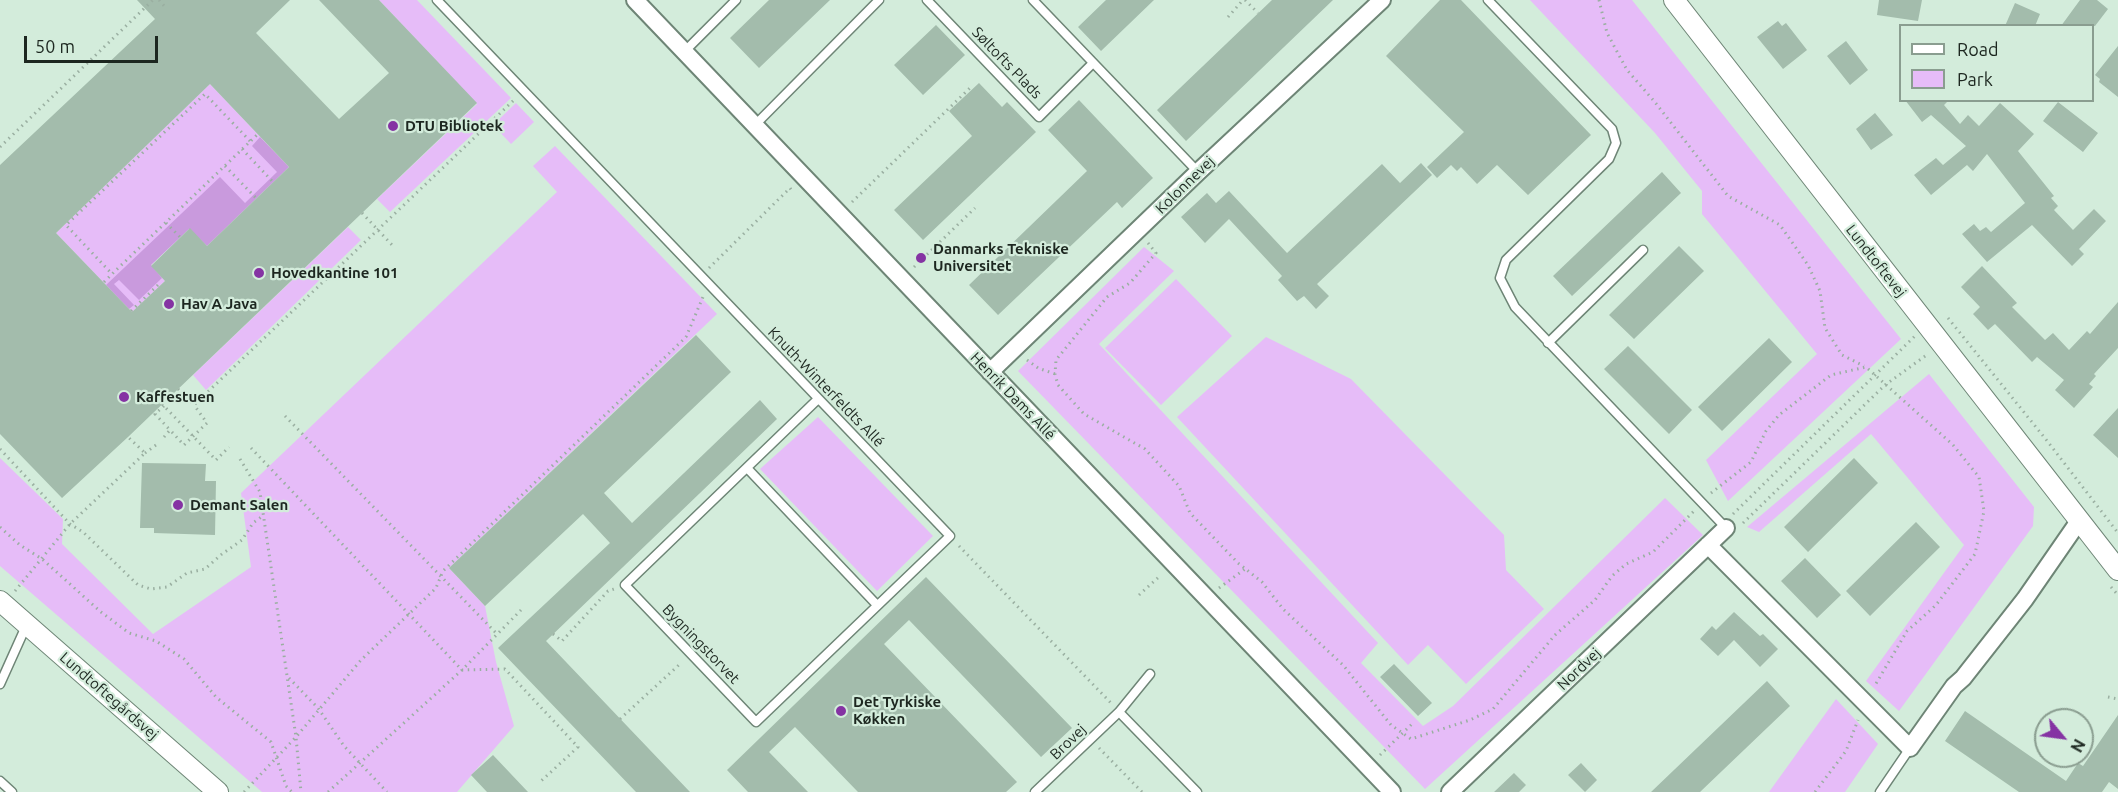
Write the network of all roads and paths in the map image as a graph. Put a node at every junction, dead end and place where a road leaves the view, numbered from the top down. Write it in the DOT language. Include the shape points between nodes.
graph roads {
  1 [pos="153,0"];
  2 [pos="159,0"];
  3 [pos="437,0"];
  4 [pos="635,0"];
  5 [pos="736,0"];
  6 [pos="879,0"];
  7 [pos="927,0"];
  8 [pos="1033,0"];
  9 [pos="1244,0"];
  10 [pos="1382,0"];
  11 [pos="1488,0"];
  12 [pos="1599,0"];
  13 [pos="1674,0"];
  14 [pos="166,8"];
  15 [pos="1258,13"];
  16 [pos="1228,16"];
  17 [pos="684,52"];
  18 [pos="1093,63"];
  19 [pos="972,86"];
  20 [pos="523,92"];
  21 [pos="755,125"];
  22 [pos="258,135"];
  23 [pos="250,141"];
  24 [pos="0,147"];
  25 [pos="242,150"];
  26 [pos="225,166"];
  27 [pos="1198,172"];
  28 [pos="272,180"];
  29 [pos="790,188"];
  30 [pos="255,196"];
  31 [pos="975,208"];
  32 [pos="362,213"];
  33 [pos="840,214"];
  34 [pos="166,223"];
  35 [pos="378,229"];
  36 [pos="1138,230"];
  37 [pos="180,237"];
  38 [pos="393,246"];
  39 [pos="1643,250"];
  40 [pos="112,274"];
  41 [pos="700,276"];
  42 [pos="901,279"];
  43 [pos="104,282"];
  44 [pos="161,285"];
  45 [pos="131,311"];
  46 [pos="1927,324"];
  47 [pos="1548,343"];
  48 [pos="1942,344"];
  49 [pos="1013,350"];
  50 [pos="1866,367"];
  51 [pos="990,372"];
  52 [pos="1055,374"];
  53 [pos="1875,377"];
  54 [pos="1885,386"];
  55 [pos="178,389"];
  56 [pos="818,399"];
  57 [pos="194,405"];
  58 [pos="285,416"];
  59 [pos="170,430"];
  60 [pos="193,436"];
  61 [pos="128,437"];
  62 [pos="164,437"];
  63 [pos="156,445"];
  64 [pos="229,447"];
  65 [pos="251,448"];
  66 [pos="0,449"];
  67 [pos="145,453"];
  68 [pos="240,459"];
  69 [pos="747,468"];
  70 [pos="1702,503"];
  71 [pos="264,515"];
  72 [pos="2079,521"];
  73 [pos="70,524"];
  74 [pos="0,527"];
  75 [pos="1726,528"];
  76 [pos="950,536"];
  77 [pos="1708,545"];
  78 [pos="42,559"];
  79 [pos="1245,568"];
  80 [pos="2118,570"];
  81 [pos="1160,574"];
  82 [pos="441,576"];
  83 [pos="625,585"];
  84 [pos="1139,595"];
  85 [pos="1208,599"];
  86 [pos="2,602"];
  87 [pos="878,605"];
  88 [pos="521,610"];
  89 [pos="409,614"];
  90 [pos="27,624"];
  91 [pos="497,634"];
  92 [pos="553,634"];
  93 [pos="691,654"];
  94 [pos="462,670"];
  95 [pos="1150,674"];
  96 [pos="287,677"];
  97 [pos="0,684"];
  98 [pos="2108,697"];
  99 [pos="2118,699"];
  100 [pos="1864,702"];
  101 [pos="318,708"];
  102 [pos="1119,712"];
  103 [pos="620,719"];
  104 [pos="1413,723"];
  105 [pos="1402,733"];
  106 [pos="296,737"];
  107 [pos="1090,739"];
  108 [pos="1910,748"];
  109 [pos="276,758"];
  110 [pos="360,763"];
  111 [pos="1368,767"];
  112 [pos="0,781"];
  113 [pos="540,782"];
  114 [pos="12,792"];
  115 [pos="218,792"];
  116 [pos="244,792"];
  117 [pos="292,792"];
  118 [pos="301,792"];
  119 [pos="328,792"];
  120 [pos="387,792"];
  121 [pos="1035,792"];
  122 [pos="1142,792"];
  123 [pos="1197,792"];
  124 [pos="1392,792"];
  125 [pos="1450,792"];
  126 [pos="1815,792"];
  127 [pos="1880,792"];
  1 -- 24 [label="path"];
  2 -- 14 [label="path"];
  3 -- 20 [label="lane, Knuth-Winterfeldts Allé"];
  4 -- 17 [label="street, Henrik Dams Allé"];
  5 -- 17 [label="lane"];
  6 -- 21 [label="lane"];
  7 -- 18 [label="lane, Søltofts Plads" via="1039,117"];
  8 -- 18 [label="lane"];
  9 -- 15 [label="path"];
  9 -- 16 [label="path"];
  10 -- 27 [label="street, Kolonnevej"];
  11 -- 47 [label="lane" via="1612,129 1616,143 1609,159 1506,260 1500,278 1515,307"];
  12 -- 50 [label="path" via="1607,33 1627,70 1728,196 1780,225 1808,265 1820,291 1825,328 1842,354"];
  13 -- 46 [label="street, Lundtoftevej"];
  17 -- 21 [label="street, Henrik Dams Allé"];
  18 -- 27 [label="lane"];
  19 -- 33 [label="path"];
  20 -- 35 [label="path"];
  20 -- 41 [label="lane, Knuth-Winterfeldts Allé"];
  21 -- 33 [label="street, Henrik Dams Allé"];
  22 -- 23 [label="path"];
  23 -- 25 [label="path"];
  23 -- 40 [label="path" via="205,94 66,225"];
  25 -- 26 [label="path"];
  25 -- 28 [label="path"];
  26 -- 30 [label="path"];
  26 -- 34 [label="path"];
  27 -- 36 [label="street, Kolonnevej"];
  29 -- 41 [label="path"];
  31 -- 42 [label="path"];
  32 -- 35 [label="path"];
  33 -- 42 [label="street, Henrik Dams Allé"];
  34 -- 37 [label="path"];
  34 -- 40 [label="path"];
  35 -- 38 [label="path"];
  35 -- 57 [label="path"];
  36 -- 49 [label="street, Kolonnevej"];
  36 -- 52 [label="path" via="1156,253 1130,283 1107,297 1056,360"];
  39 -- 47 [label="lane"];
  40 -- 43 [label="path"];
  41 -- 56 [label="lane, Knuth-Winterfeldts Allé"];
  41 -- 82 [label="path" via="703,296 686,337"];
  42 -- 51 [label="street, Henrik Dams Allé"];
  44 -- 45 [label="path"];
  46 -- 48 [label="street, Lundtoftevej"];
  46 -- 53 [label="path"];
  47 -- 70 [label="lane"];
  48 -- 54 [label="path"];
  48 -- 72 [label="street, Lundtoftevej"];
  49 -- 51 [label="street, Kolonnevej"];
  49 -- 52 [label="path" via="1038,368"];
  50 -- 53 [label="path"];
  50 -- 70 [label="path" via="1831,375 1779,415 1751,462"];
  51 -- 85 [label="street, Henrik Dams Allé"];
  52 -- 79 [label="path" via="1058,385 1084,414 1145,449 1179,486 1190,513"];
  53 -- 54 [label="path"];
  53 -- 75 [label="path" via="1731,516"];
  54 -- 75 [label="path" via="1739,526"];
  54 -- 100 [label="path" via="1953,445 1979,477 1984,511 1975,554 1936,605 1907,632"];
  55 -- 57 [label="path"];
  56 -- 69 [label="lane"];
  56 -- 76 [label="lane, Knuth-Winterfeldts Allé"];
  57 -- 60 [label="path" via="207,423"];
  58 -- 82 [label="path"];
  59 -- 60 [label="path" via="184,445"];
  59 -- 60 [label="path" via="155,414 163,405"];
  59 -- 62 [label="path"];
  60 -- 64 [label="path" via="216,460"];
  61 -- 67 [label="path"];
  63 -- 67 [label="path"];
  65 -- 89 [label="path"];
  66 -- 73 [label="path"];
  67 -- 73 [label="path"];
  68 -- 71 [label="path" via="260,492"];
  69 -- 83 [label="lane"];
  69 -- 87 [label="lane"];
  70 -- 75 [label="lane"];
  70 -- 105 [label="path" via="1653,552 1626,564 1612,576 1595,600 1555,634 1492,709 1411,739"];
  71 -- 73 [label="path" via="242,540 205,569 187,573 167,587 151,589 138,585 83,531"];
  71 -- 96 [label="path"];
  72 -- 80 [label="street, Lundtoftevej"];
  72 -- 108 [label="street" via="2025,599 1954,686"];
  73 -- 78 [label="path"];
  74 -- 78 [label="path"];
  75 -- 77 [label="street, Nordvej"];
  76 -- 87 [label="lane, Bygningstorvet"];
  76 -- 102 [label="path"];
  77 -- 100 [label="street"];
  77 -- 125 [label="street, Nordvej"];
  78 -- 86 [label="path"];
  78 -- 109 [label="path" via="129,633 156,641 184,658 216,697 271,742"];
  79 -- 85 [label="path"];
  79 -- 105 [label="path" via="1342,665"];
  81 -- 84 [label="path"];
  82 -- 89 [label="path" via="436,588"];
  82 -- 91 [label="path"];
  83 -- 92 [label="path" via="608,591 562,640"];
  83 -- 93 [label="lane, Bygningstorvet"];
  85 -- 111 [label="street, Henrik Dams Allé"];
  86 -- 90 [label="street, Lundtoftegårdsvej"];
  87 -- 93 [label="lane, Bygningstorvet" via="756,722"];
  88 -- 91 [label="path"];
  89 -- 94 [label="path"];
  89 -- 101 [label="path"];
  90 -- 97 [label="lane"];
  90 -- 115 [label="street, Lundtoftegårdsvej"];
  91 -- 94 [label="path"];
  93 -- 103 [label="path"];
  94 -- 110 [label="path"];
  94 -- 113 [label="path" via="505,669 578,747"];
  95 -- 102 [label="lane, Brovej"];
  96 -- 101 [label="path"];
  96 -- 106 [label="path"];
  98 -- 99 [label="path"];
  100 -- 108 [label="street"];
  100 -- 126 [label="path" via="1846,751"];
  101 -- 106 [label="path"];
  101 -- 110 [label="path"];
  102 -- 107 [label="lane, Brovej"];
  102 -- 123 [label="lane"];
  104 -- 105 [label="path"];
  105 -- 111 [label="path"];
  106 -- 109 [label="path"];
  106 -- 118 [label="path"];
  107 -- 121 [label="lane, Brovej"];
  107 -- 122 [label="path"];
  108 -- 127 [label="lane"];
  109 -- 116 [label="path"];
  109 -- 117 [label="path"];
  110 -- 119 [label="path"];
  110 -- 120 [label="path"];
  111 -- 124 [label="street, Henrik Dams Allé"];
  112 -- 114 [label="lane"];
}
